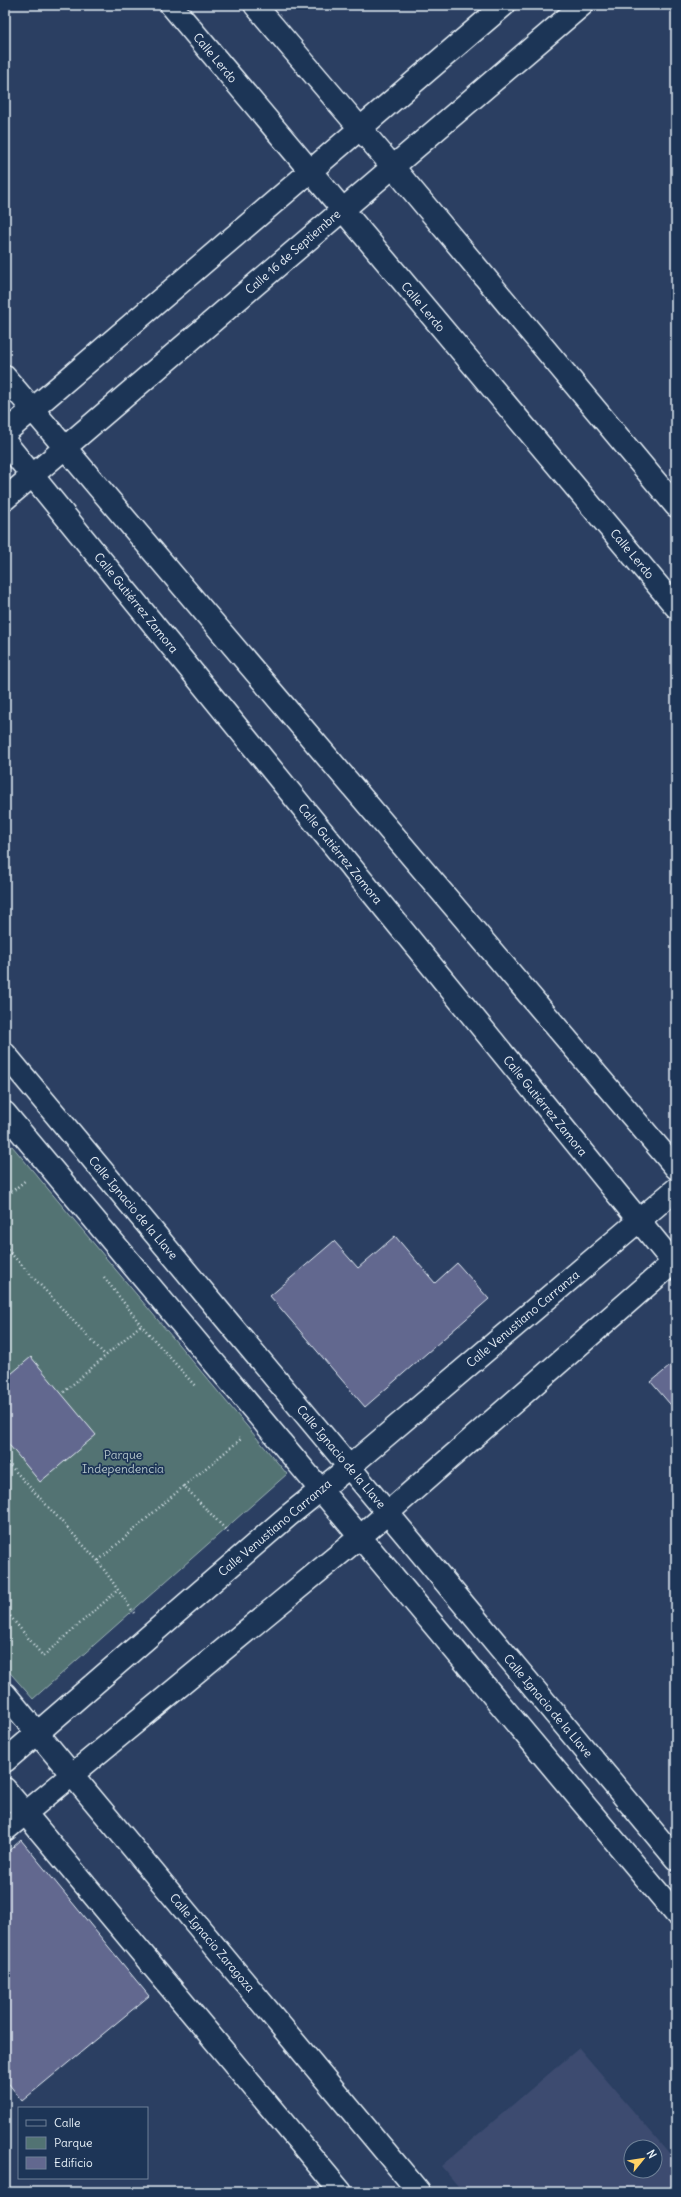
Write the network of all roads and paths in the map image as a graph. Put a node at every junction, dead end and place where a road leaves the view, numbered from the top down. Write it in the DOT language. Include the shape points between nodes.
graph roads {
  1 [pos="171,5"];
  2 [pos="255,5"];
  3 [pos="504,5"];
  4 [pos="582,5"];
  5 [pos="360,128"];
  6 [pos="393,166"];
  7 [pos="310,171"];
  8 [pos="342,210"];
  9 [pos="5,377"];
  10 [pos="32,410"];
  11 [pos="5,433"];
  12 [pos="5,442"];
  13 [pos="65,448"];
  14 [pos="32,476"];
  15 [pos="5,499"];
  16 [pos="676,506"];
  17 [pos="676,607"];
  18 [pos="5,1054"];
  19 [pos="5,1113"];
  20 [pos="676,1168"];
  21 [pos="31,1186"];
  22 [pos="676,1189"];
  23 [pos="5,1197"];
  24 [pos="638,1221"];
  25 [pos="5,1246"];
  26 [pos="675,1263"];
  27 [pos="103,1276"];
  28 [pos="164,1303"];
  29 [pos="141,1325"];
  30 [pos="105,1355"];
  31 [pos="199,1391"];
  32 [pos="64,1392"];
  33 [pos="236,1433"];
  34 [pos="5,1460"];
  35 [pos="349,1467"];
  36 [pos="184,1486"];
  37 [pos="321,1490"];
  38 [pos="388,1513"];
  39 [pos="360,1537"];
  40 [pos="246,1552"];
  41 [pos="98,1561"];
  42 [pos="118,1590"];
  43 [pos="5,1610"];
  44 [pos="150,1635"];
  45 [pos="5,1694"];
  46 [pos="38,1733"];
  47 [pos="5,1761"];
  48 [pos="73,1774"];
  49 [pos="5,1790"];
  50 [pos="25,1814"];
  51 [pos="5,1830"];
  52 [pos="676,1859"];
  53 [pos="676,1914"];
  54 [pos="341,2192"];
  55 [pos="419,2192"];
  1 -- 7 [label="street, Calle Lerdo"];
  2 -- 5 [label="street"];
  3 -- 5 [label="street"];
  4 -- 6 [label="street, Calle 16 de Septiembre"];
  5 -- 6 [label="street"];
  5 -- 7 [label="street"];
  6 -- 8 [label="street, Calle 16 de Septiembre"];
  6 -- 16 [label="street"];
  7 -- 8 [label="street, Calle Lerdo"];
  7 -- 10 [label="street"];
  8 -- 13 [label="street, Calle 16 de Septiembre"];
  8 -- 17 [label="street, Calle Lerdo"];
  9 -- 10 [label="street"];
  10 -- 11 [label="street"];
  10 -- 13 [label="street"];
  12 -- 14 [label="street, Calle Gutiérrez Zamora"];
  13 -- 14 [label="street, Calle 16 de Septiembre"];
  13 -- 20 [label="street"];
  14 -- 15 [label="street, Calle 16 de Septiembre"];
  14 -- 24 [label="street, Calle Gutiérrez Zamora"];
  18 -- 35 [label="street, Calle Ignacio de la Llave"];
  19 -- 28 [label="street"];
  21 -- 23 [label="path" via="26,1180"];
  22 -- 24 [label="street, Calle Venustiano Carranza"];
  24 -- 26 [label="street, Calle Gutiérrez Zamora"];
  24 -- 35 [label="street, Calle Venustiano Carranza"];
  25 -- 30 [label="path"];
  26 -- 38 [label="street"];
  27 -- 29 [label="path"];
  28 -- 29 [label="path"];
  28 -- 37 [label="street"];
  29 -- 30 [label="path"];
  29 -- 31 [label="path"];
  30 -- 32 [label="path"];
  33 -- 36 [label="path" via="241,1439"];
  34 -- 41 [label="path"];
  35 -- 37 [label="street, Calle Venustiano Carranza"];
  35 -- 38 [label="street, Calle Ignacio de la Llave"];
  36 -- 40 [label="path"];
  36 -- 41 [label="path"];
  37 -- 39 [label="street"];
  37 -- 40 [label="street, Calle Venustiano Carranza"];
  38 -- 39 [label="street"];
  38 -- 52 [label="street, Calle Ignacio de la Llave"];
  39 -- 48 [label="street"];
  39 -- 53 [label="street"];
  40 -- 44 [label="street, Calle Venustiano Carranza"];
  41 -- 42 [label="path"];
  42 -- 43 [label="path" via="43,1656"];
  42 -- 44 [label="path"];
  44 -- 46 [label="street, Calle Venustiano Carranza"];
  45 -- 46 [label="street, Calle Ignacio Zaragoza"];
  46 -- 47 [label="street, Calle Venustiano Carranza"];
  46 -- 48 [label="street, Calle Ignacio Zaragoza"];
  48 -- 50 [label="street"];
  48 -- 55 [label="street, Calle Ignacio Zaragoza"];
  49 -- 50 [label="street"];
  50 -- 51 [label="street"];
  50 -- 54 [label="street"];
}
